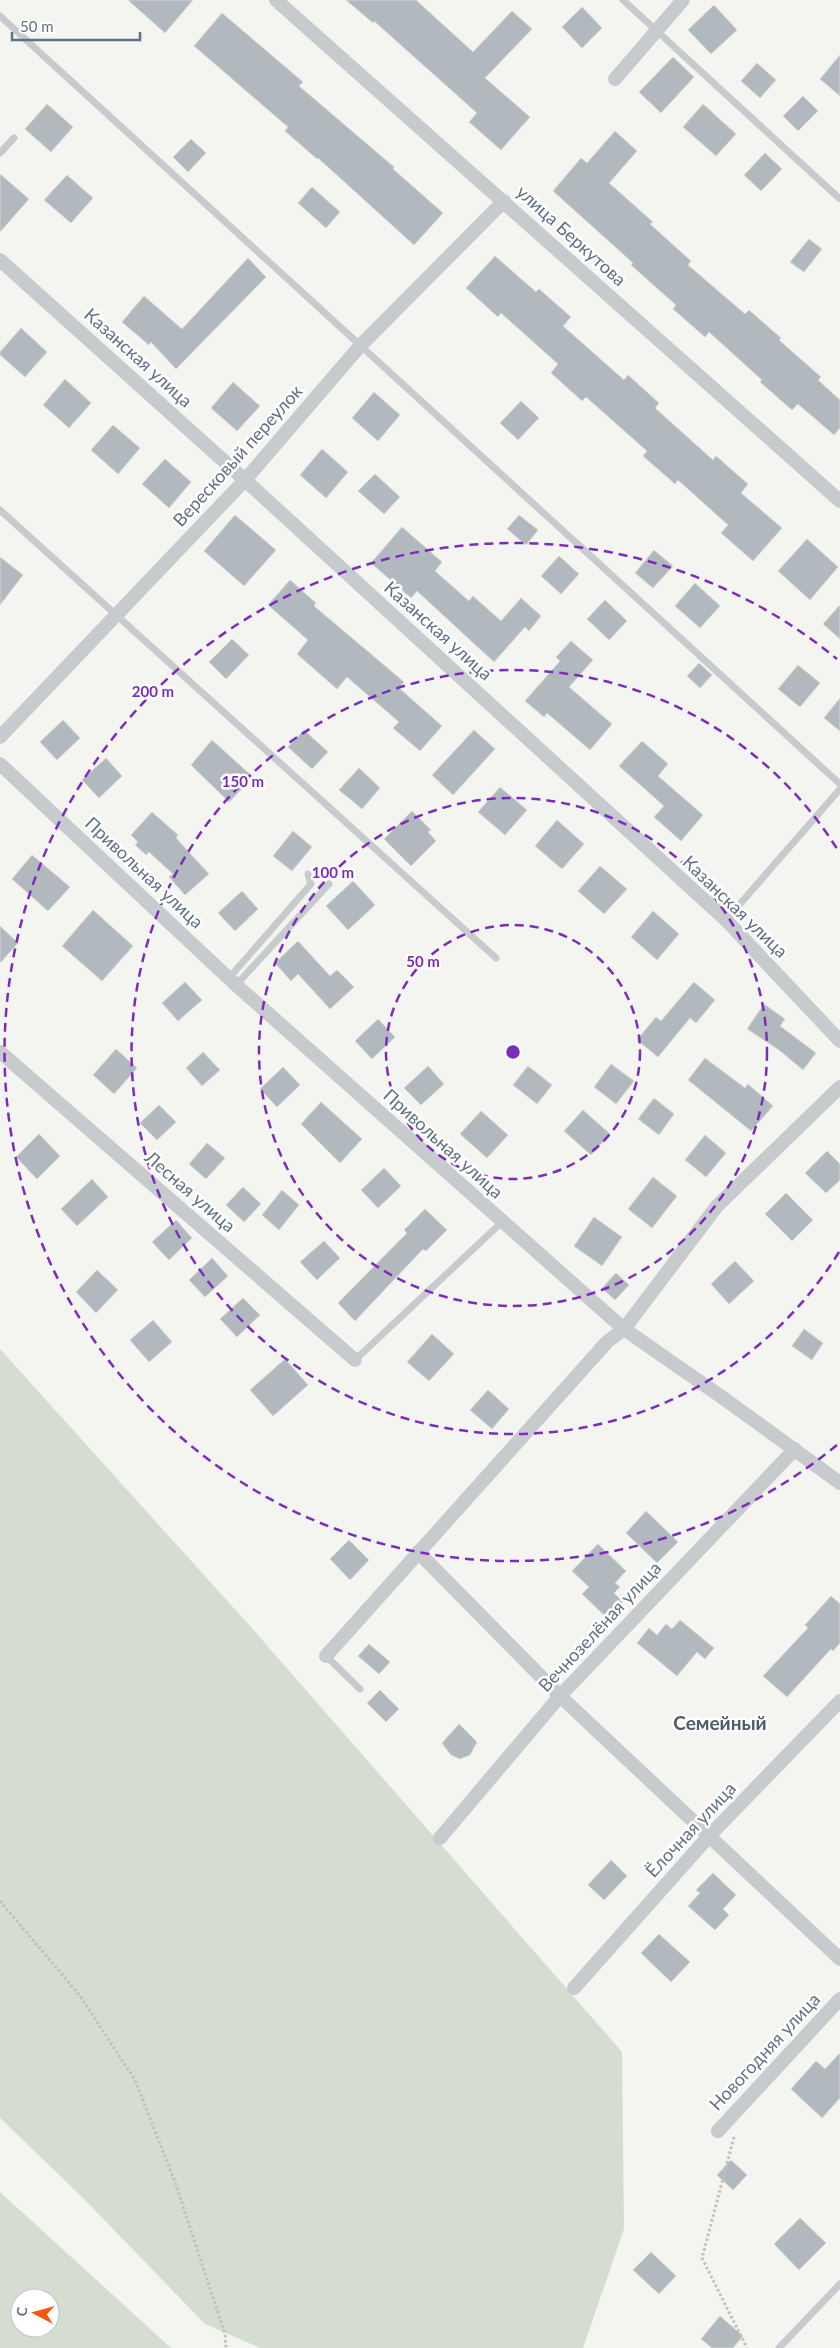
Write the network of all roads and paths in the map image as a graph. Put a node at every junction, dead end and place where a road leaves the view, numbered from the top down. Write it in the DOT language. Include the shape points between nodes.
graph roads {
  1 [pos="276,0"];
  2 [pos="623,0"];
  3 [pos="683,0"];
  4 [pos="0,16"];
  5 [pos="656,30"];
  6 [pos="614,79"];
  7 [pos="14,138"];
  8 [pos="0,153"];
  9 [pos="840,199"];
  10 [pos="504,201"];
  11 [pos="0,260"];
  12 [pos="360,346"];
  13 [pos="245,480"];
  14 [pos="840,501"];
  15 [pos="0,510"];
  16 [pos="117,614"];
  17 [pos="0,737"];
  18 [pos="0,764"];
  19 [pos="840,784"];
  20 [pos="840,789"];
  21 [pos="308,874"];
  22 [pos="329,884"];
  23 [pos="726,920"];
  24 [pos="496,958"];
  25 [pos="233,982"];
  26 [pos="840,1041"];
  27 [pos="0,1052"];
  28 [pos="840,1087"];
  29 [pos="502,1222"];
  30 [pos="624,1329"];
  31 [pos="355,1360"];
  32 [pos="795,1449"];
  33 [pos="840,1483"];
  34 [pos="418,1552"];
  35 [pos="326,1656"];
  36 [pos="360,1689"];
  37 [pos="560,1696"];
  38 [pos="840,1702"];
  39 [pos="710,1835"];
  40 [pos="440,1838"];
  41 [pos="0,1901"];
  42 [pos="840,1958"];
  43 [pos="574,1988"];
  44 [pos="840,2000"];
  45 [pos="718,2131"];
  46 [pos="735,2134"];
  47 [pos="840,2284"];
  48 [pos="226,2348"];
  49 [pos="747,2348"];
  50 [pos="779,2348"];
  1 -- 10 [label="street, улица Беркутова"];
  2 -- 5 [label="lane"];
  3 -- 5 [label="street"];
  4 -- 12 [label="lane"];
  5 -- 6 [label="street"];
  5 -- 9 [label="lane"];
  7 -- 8 [label="lane"];
  10 -- 12 [label="street, Вересковый переулок"];
  10 -- 14 [label="street, улица Беркутова"];
  11 -- 13 [label="street, Казанская улица"];
  12 -- 13 [label="street, Вересковый переулок"];
  12 -- 19 [label="lane"];
  13 -- 16 [label="street, Вересковый переулок"];
  13 -- 23 [label="street, Казанская улица"];
  15 -- 16 [label="lane"];
  16 -- 17 [label="street, Вересковый переулок"];
  16 -- 24 [label="lane"];
  18 -- 25 [label="street, Привольная улица"];
  20 -- 23 [label="lane"];
  21 -- 25 [label="lane" via="311,884"];
  22 -- 25 [label="lane"];
  23 -- 26 [label="street, Казанская улица"];
  25 -- 29 [label="street, Привольная улица"];
  27 -- 31 [label="street, Лесная улица"];
  28 -- 30 [label="street" via="716,1206"];
  29 -- 30 [label="street, Привольная улица"];
  29 -- 31 [label="lane"];
  30 -- 32 [label="street, Привольная улица"];
  30 -- 34 [label="street" via="606,1342"];
  32 -- 33 [label="street, Привольная улица"];
  32 -- 37 [label="street, Вечнозелёная улица"];
  34 -- 35 [label="street"];
  34 -- 37 [label="street"];
  35 -- 36 [label="lane"];
  37 -- 39 [label="street"];
  37 -- 40 [label="street, Вечнозелёная улица"];
  38 -- 39 [label="street, Ёлочная улица"];
  39 -- 42 [label="street"];
  39 -- 43 [label="street, Ёлочная улица"];
  41 -- 48 [label="path" via="81,1996 135,2080 175,2182 225,2334"];
  44 -- 45 [label="street, Новогодняя улица"];
  46 -- 49 [label="path" via="702,2258"];
  47 -- 50 [label="lane"];
}
